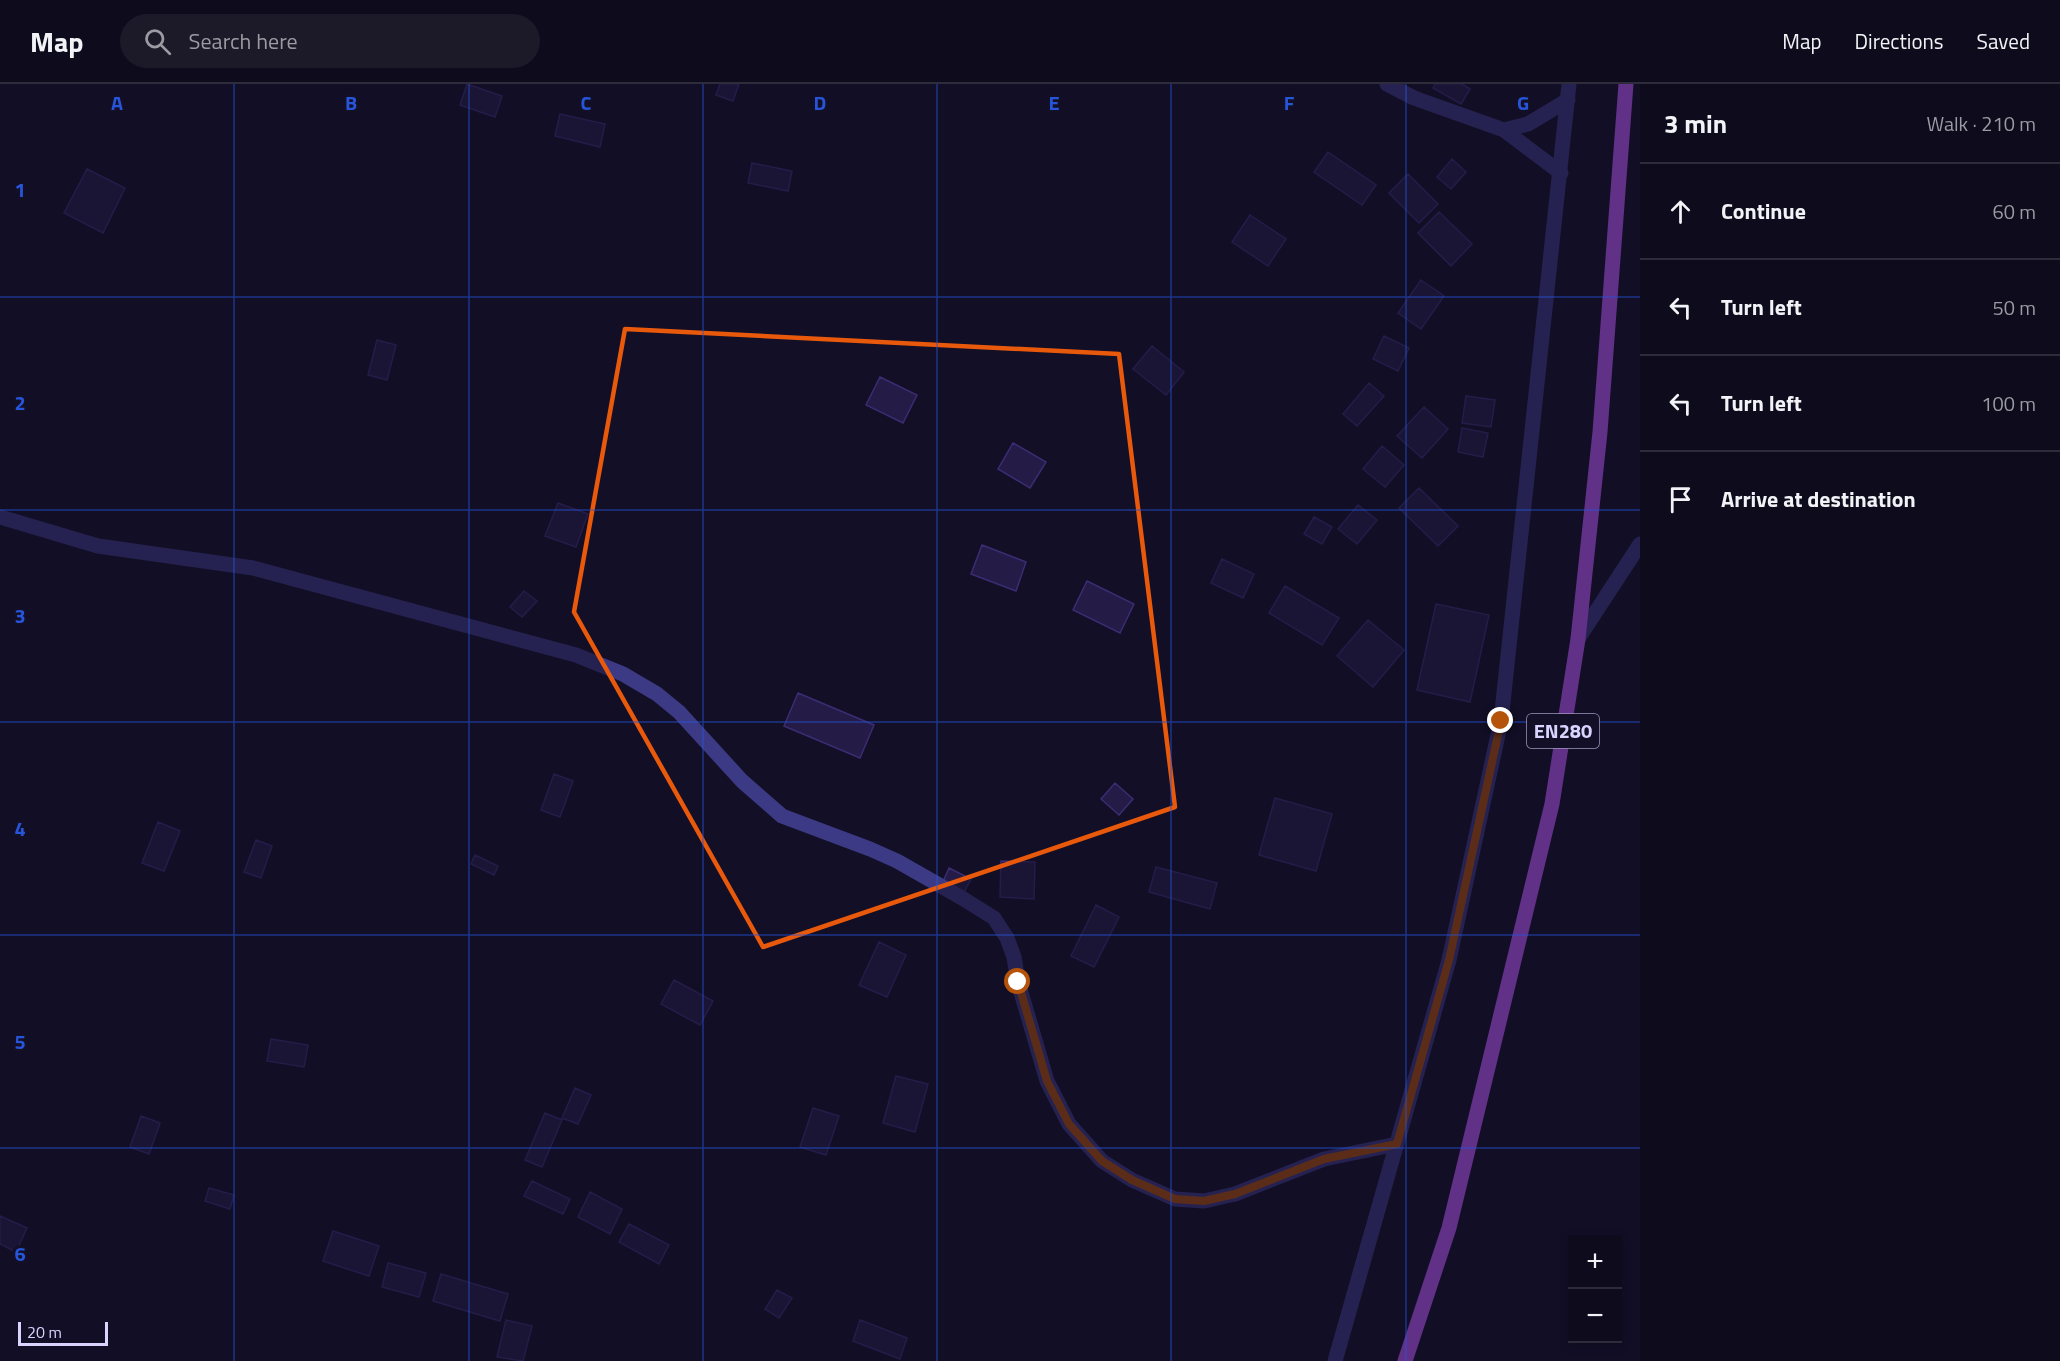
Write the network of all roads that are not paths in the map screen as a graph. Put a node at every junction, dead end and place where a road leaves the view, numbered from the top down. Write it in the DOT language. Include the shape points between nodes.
graph roads {
  1 [pos="1387,84"];
  2 [pos="1569,84"];
  3 [pos="1626,84"];
  4 [pos="1568,100"];
  5 [pos="1504,130"];
  6 [pos="1561,173"];
  7 [pos="0,517"];
  8 [pos="1640,544"];
  9 [pos="1578,639"];
  10 [pos="1397,1144"];
  11 [pos="1335,1361"];
  12 [pos="1405,1361"];
  1 -- 5 [label="street" via="1414,99"];
  2 -- 4 [label="street"];
  3 -- 9 [label="main road, EN280" via="1600,432"];
  4 -- 5 [label="street" via="1527,124"];
  4 -- 6 [label="street"];
  5 -- 6 [label="street"];
  6 -- 10 [label="street" via="1501,721 1449,960"];
  7 -- 10 [label="street" via="98,546 253,568 301,580 576,655 657,694 782,816 897,861 994,918 1014,957 1047,1081 1069,1124 1102,1161 1132,1180 1175,1199 1204,1201 1235,1194 1324,1159"];
  8 -- 9 [label="street"];
  9 -- 12 [label="main road, EN280" via="1552,804 1507,996 1449,1228"];
  10 -- 11 [label="street"];
}
